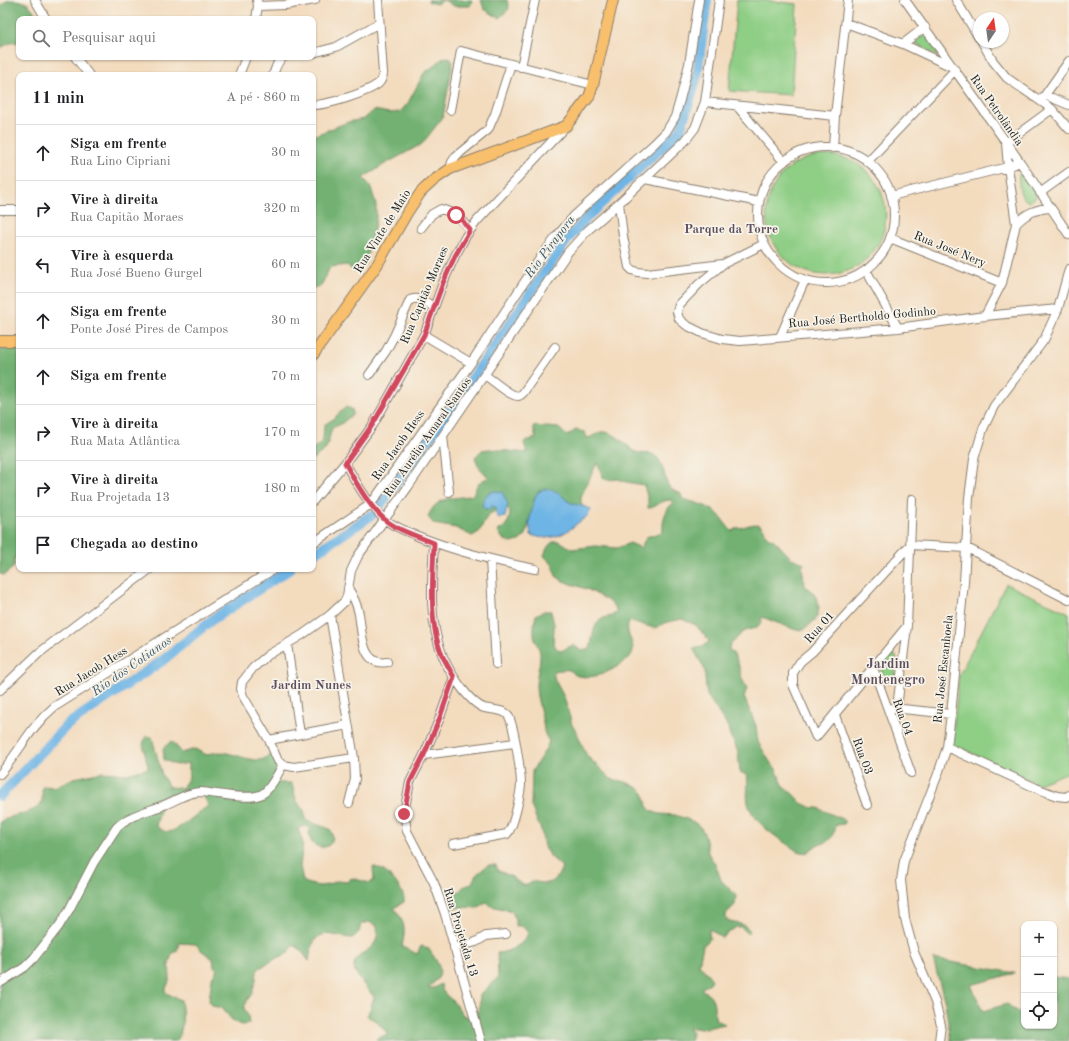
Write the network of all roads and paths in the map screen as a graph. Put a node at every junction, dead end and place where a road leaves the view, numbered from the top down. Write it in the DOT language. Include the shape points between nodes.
graph roads {
  1 [pos="35,0"];
  2 [pos="315,0"];
  3 [pos="378,0"];
  4 [pos="535,0"];
  5 [pos="613,0"];
  6 [pos="700,0"];
  7 [pos="719,0"];
  8 [pos="848,0"];
  9 [pos="905,0"];
  10 [pos="956,0"];
  11 [pos="257,3"];
  12 [pos="44,16"];
  13 [pos="256,16"];
  14 [pos="379,23"];
  15 [pos="846,23"];
  16 [pos="925,27"];
  17 [pos="973,28"];
  18 [pos="903,44"];
  19 [pos="985,48"];
  20 [pos="316,52"];
  21 [pos="78,60"];
  22 [pos="245,60"];
  23 [pos="280,60"];
  24 [pos="1069,60"];
  25 [pos="511,64"];
  26 [pos="521,67"];
  27 [pos="953,69"];
  28 [pos="87,72"];
  29 [pos="240,72"];
  30 [pos="274,72"];
  31 [pos="593,85"];
  32 [pos="1042,98"];
  33 [pos="705,102"];
  34 [pos="316,105"];
  35 [pos="1069,105"];
  36 [pos="737,106"];
  37 [pos="1052,109"];
  38 [pos="450,110"];
  39 [pos="834,116"];
  40 [pos="566,126"];
  41 [pos="1069,129"];
  42 [pos="1006,143"];
  43 [pos="833,148"];
  44 [pos="784,162"];
  45 [pos="867,162"];
  46 [pos="1020,162"];
  47 [pos="1008,167"];
  48 [pos="450,169"];
  49 [pos="1069,172"];
  50 [pos="645,179"];
  51 [pos="1040,193"];
  52 [pos="891,196"];
  53 [pos="759,202"];
  54 [pos="619,204"];
  55 [pos="1050,208"];
  56 [pos="0,210"];
  57 [pos="16,210"];
  58 [pos="1016,224"];
  59 [pos="421,228"];
  60 [pos="470,230"];
  61 [pos="1069,235"];
  62 [pos="890,238"];
  63 [pos="764,244"];
  64 [pos="723,264"];
  65 [pos="694,268"];
  66 [pos="1069,269"];
  67 [pos="866,270"];
  68 [pos="805,280"];
  69 [pos="1002,283"];
  70 [pos="699,284"];
  71 [pos="434,307"];
  72 [pos="1058,308"];
  73 [pos="985,316"];
  74 [pos="898,328"];
  75 [pos="424,335"];
  76 [pos="780,337"];
  77 [pos="0,341"];
  78 [pos="16,341"];
  79 [pos="555,347"];
  80 [pos="316,351"];
  81 [pos="471,363"];
  82 [pos="370,375"];
  83 [pos="485,375"];
  84 [pos="443,436"];
  85 [pos="345,463"];
  86 [pos="449,492"];
  87 [pos="316,497"];
  88 [pos="912,499"];
  89 [pos="371,504"];
  90 [pos="385,519"];
  91 [pos="316,541"];
  92 [pos="434,543"];
  93 [pos="910,544"];
  94 [pos="967,548"];
  95 [pos="490,559"];
  96 [pos="535,569"];
  97 [pos="146,572"];
  98 [pos="269,572"];
  99 [pos="348,588"];
  100 [pos="1069,600"];
  101 [pos="330,615"];
  102 [pos="907,626"];
  103 [pos="287,644"];
  104 [pos="387,662"];
  105 [pos="496,664"];
  106 [pos="873,668"];
  107 [pos="454,677"];
  108 [pos="0,690"];
  109 [pos="887,707"];
  110 [pos="897,708"];
  111 [pos="951,714"];
  112 [pos="835,715"];
  113 [pos="348,725"];
  114 [pos="300,734"];
  115 [pos="269,740"];
  116 [pos="515,743"];
  117 [pos="946,747"];
  118 [pos="424,755"];
  119 [pos="354,758"];
  120 [pos="283,765"];
  121 [pos="911,773"];
  122 [pos="0,774"];
  123 [pos="1069,795"];
  124 [pos="348,803"];
  125 [pos="867,805"];
  126 [pos="454,844"];
  127 [pos="506,934"];
  128 [pos="454,948"];
  129 [pos="0,982"];
  130 [pos="481,1041"];
  131 [pos="939,1041"];
  1 -- 12 [label="street"];
  2 -- 11 [label="street" via="285,5"];
  3 -- 14 [label="street"];
  4 -- 26 [label="street"];
  5 -- 31 [label="main road, Rua Capitão Moraes"];
  6 -- 81 [label="street, Rua Jacob Hess" via="680,100 675,117 666,132 574,216 557,236"];
  7 -- 33 [label="street, Rua Aurélio Amaral Santos"];
  8 -- 15 [label="street"];
  9 -- 16 [label="street, Rua Petrolândia"];
  10 -- 17 [label="street"];
  11 -- 13 [label="street"];
  14 -- 20 [label="street" via="336,47"];
  14 -- 34 [label="street" via="383,73 381,80 344,99"];
  15 -- 18 [label="street"];
  15 -- 39 [label="street"];
  16 -- 18 [label="street"];
  16 -- 27 [label="street, Rua Petrolândia"];
  18 -- 27 [label="street"];
  19 -- 32 [label="street" via="1007,78 1023,90"];
  21 -- 28 [label="street"];
  22 -- 29 [label="street"];
  23 -- 30 [label="street"];
  24 -- 32 [label="street"];
  25 -- 26 [label="street"];
  25 -- 38 [label="street" via="461,51"];
  25 -- 48 [label="street" via="488,130 456,156"];
  26 -- 31 [label="street"];
  27 -- 42 [label="street, Rua Petrolândia"];
  27 -- 45 [label="street"];
  31 -- 40 [label="main road, Rua Capitão Moraes" via="589,97"];
  32 -- 35 [label="street"];
  32 -- 37 [label="street"];
  33 -- 36 [label="street"];
  33 -- 50 [label="street, Rua Aurélio Amaral Santos" via="695,128 689,136"];
  36 -- 39 [label="street"];
  36 -- 44 [label="street"];
  37 -- 41 [label="street"];
  37 -- 42 [label="street"];
  39 -- 43 [label="street"];
  40 -- 48 [label="main road, Rua Vinte de Maio"];
  40 -- 60 [label="street, Rua Capitão Moraes"];
  42 -- 46 [label="street, Rua Petrolândia"];
  42 -- 47 [label="street"];
  43 -- 44 [label="street" via="808,150"];
  43 -- 45 [label="street" via="845,150"];
  44 -- 53 [label="street" via="766,183"];
  45 -- 52 [label="street" via="882,177"];
  46 -- 47 [label="street"];
  46 -- 51 [label="street, Rua Petrolândia"];
  47 -- 52 [label="street"];
  47 -- 58 [label="street"];
  48 -- 80 [label="main road, Rua Vinte de Maio" via="421,192 377,265"];
  49 -- 51 [label="street"];
  50 -- 53 [label="street"];
  50 -- 54 [label="street, Rua Aurélio Amaral Santos"];
  51 -- 55 [label="street, Rua Petrolândia"];
  52 -- 62 [label="street" via="894,222"];
  53 -- 63 [label="street" via="758,224"];
  54 -- 65 [label="street" via="629,267 632,270 647,272"];
  54 -- 83 [label="street, Rua Aurélio Amaral Santos" via="588,230 568,252"];
  55 -- 58 [label="street" via="1028,213"];
  55 -- 61 [label="street, Rua Petrolândia"];
  56 -- 57 [label="street"];
  58 -- 69 [label="street"];
  59 -- 60 [label="street" via="432,214 441,209 456,215"];
  60 -- 71 [label="street, Rua Capitão Moraes" via="455,256"];
  62 -- 67 [label="street" via="880,256"];
  62 -- 69 [label="street, Rua José Nery"];
  63 -- 64 [label="street"];
  63 -- 68 [label="street" via="778,263"];
  64 -- 65 [label="street"];
  64 -- 70 [label="street"];
  65 -- 70 [label="street"];
  66 -- 72 [label="street, Rua José Escanhoela"];
  67 -- 68 [label="street" via="850,279 832,283"];
  67 -- 74 [label="street"];
  68 -- 76 [label="street"];
  69 -- 73 [label="street"];
  70 -- 76 [label="street, Rua José Bertholdo Godinho" via="679,305 679,319 686,325 722,339 740,341"];
  71 -- 75 [label="street, Rua Capitão Moraes"];
  71 -- 82 [label="street" via="418,298 410,300 392,340"];
  72 -- 73 [label="street, Rua José Bertholdo Godinho"];
  72 -- 94 [label="street, Rua José Escanhoela" via="1044,340 994,406 982,429 973,465"];
  73 -- 74 [label="street, Rua José Bertholdo Godinho"];
  74 -- 76 [label="street, Rua José Bertholdo Godinho"];
  75 -- 81 [label="street"];
  75 -- 85 [label="street, Rua Capitão Moraes" via="373,424"];
  77 -- 78 [label="main road"];
  79 -- 83 [label="street" via="520,395 511,394"];
  81 -- 89 [label="street, Rua Jacob Hess"];
  83 -- 84 [label="street, Rua Aurélio Amaral Santos"];
  84 -- 86 [label="street"];
  84 -- 90 [label="street, Rua Aurélio Amaral Santos"];
  85 -- 87 [label="street, Rua Capitão Moraes"];
  85 -- 89 [label="street"];
  88 -- 93 [label="street"];
  89 -- 90 [label="street"];
  89 -- 91 [label="street, Rua Jacob Hess"];
  90 -- 92 [label="street" via="398,528"];
  90 -- 99 [label="street, Rua Aurélio Amaral Santos" via="358,556 351,571"];
  92 -- 95 [label="street"];
  92 -- 107 [label="street" via="432,603 436,631 442,654"];
  93 -- 94 [label="street"];
  93 -- 102 [label="street"];
  93 -- 112 [label="street, Rua 01" via="800,662 793,673 793,685 816,737"];
  94 -- 100 [label="street"];
  94 -- 111 [label="street, Rua José Escanhoela"];
  95 -- 96 [label="street"];
  95 -- 105 [label="street"];
  97 -- 108 [label="street" via="39,653"];
  98 -- 122 [label="street, Rua Jacob Hess" via="54,707 34,726"];
  99 -- 101 [label="street, Rua Aurélio Amaral Santos" via="345,601"];
  99 -- 104 [label="street" via="356,605 368,656 373,661"];
  101 -- 103 [label="street, Rua Aurélio Amaral Santos"];
  101 -- 113 [label="street"];
  102 -- 106 [label="street"];
  102 -- 110 [label="street"];
  103 -- 114 [label="street"];
  103 -- 115 [label="street, Rua Aurélio Amaral Santos" via="268,655 242,682 243,696"];
  106 -- 109 [label="street, Rua 04"];
  106 -- 112 [label="street"];
  107 -- 116 [label="street" via="475,702 484,708 508,714"];
  107 -- 118 [label="street, Rua Projetada 13"];
  109 -- 110 [label="street"];
  109 -- 121 [label="street, Rua 04"];
  110 -- 111 [label="street"];
  111 -- 117 [label="street, Rua José Escanhoela"];
  112 -- 125 [label="street, Rua 03"];
  113 -- 114 [label="street"];
  113 -- 119 [label="street"];
  114 -- 115 [label="street"];
  115 -- 120 [label="street, Rua Aurélio Amaral Santos" via="278,761"];
  116 -- 118 [label="street"];
  116 -- 126 [label="street" via="521,783 510,832 504,836"];
  117 -- 123 [label="street" via="1058,796"];
  117 -- 131 [label="street, Rua José Escanhoela" via="904,861 901,880 905,919 914,952 935,1002 941,1025"];
  118 -- 128 [label="street, Rua Projetada 13" via="410,782 404,814 407,831 436,889"];
  119 -- 120 [label="street" via="294,767"];
  119 -- 124 [label="street" via="355,779"];
  120 -- 129 [label="street" via="266,791 257,796 190,793 121,823 94,862 59,926 25,967"];
  127 -- 128 [label="street" via="486,936 476,942"];
  128 -- 130 [label="street, Rua Projetada 13"];
}
